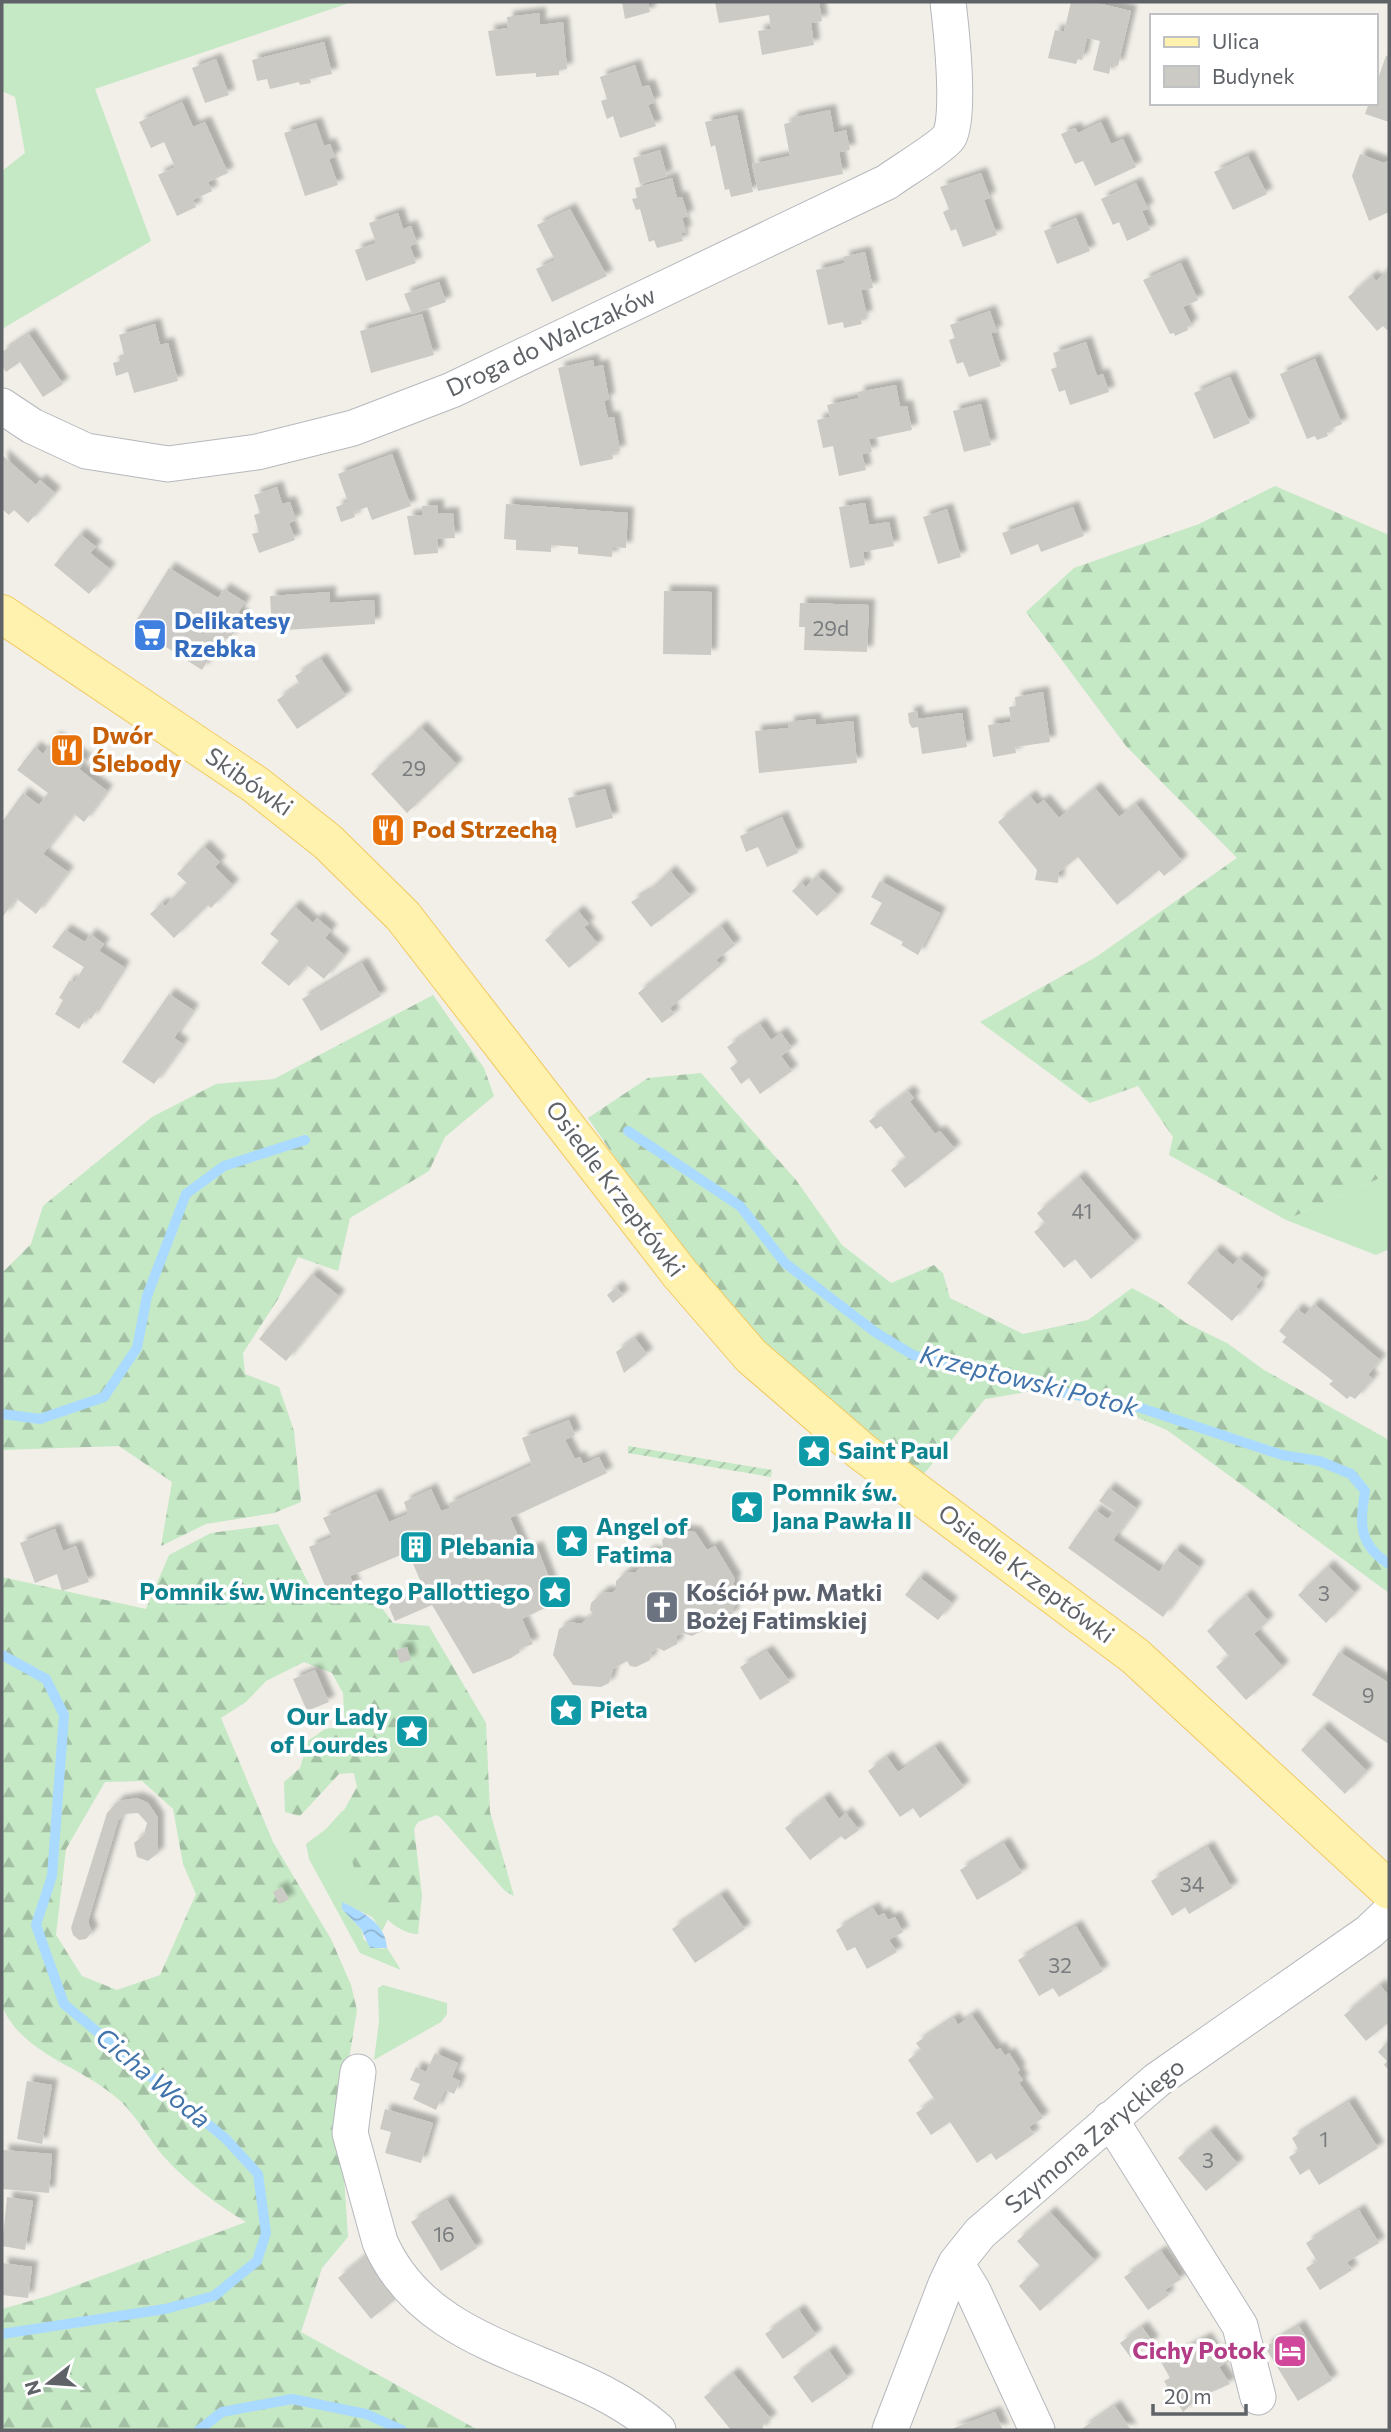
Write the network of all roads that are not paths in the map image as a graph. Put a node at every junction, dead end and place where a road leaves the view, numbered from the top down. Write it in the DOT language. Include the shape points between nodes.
graph roads {
  1 [pos="948,2"];
  2 [pos="2,406"];
  3 [pos="2,614"];
  4 [pos="462,989"];
  5 [pos="1389,1890"];
  6 [pos="1389,1913"];
  7 [pos="358,2071"];
  8 [pos="1110,2119"];
  9 [pos="956,2263"];
  10 [pos="1258,2398"];
  11 [pos="658,2430"];
  12 [pos="890,2430"];
  13 [pos="1037,2430"];
  1 -- 2 [label="street, Droga do Walczaków" via="954,49 948,138 887,182 452,390 353,428 257,452 168,464 86,451"];
  3 -- 4 [label="main road, Skibówki" via="299,817 376,886"];
  4 -- 5 [label="main road, Osiedle Krzeptówki" via="680,1274 751,1356 847,1440 1135,1656"];
  6 -- 8 [label="street, Szymona Zaryckiego"];
  7 -- 11 [label="street" via="350,2133 380,2242 387,2259 416,2294 431,2310 468,2333 625,2405"];
  8 -- 9 [label="street, Szymona Zaryckiego" via="980,2233"];
  8 -- 10 [label="street" via="1240,2326"];
  9 -- 12 [label="street, Szymona Zaryckiego"];
  9 -- 13 [label="street"];
}
